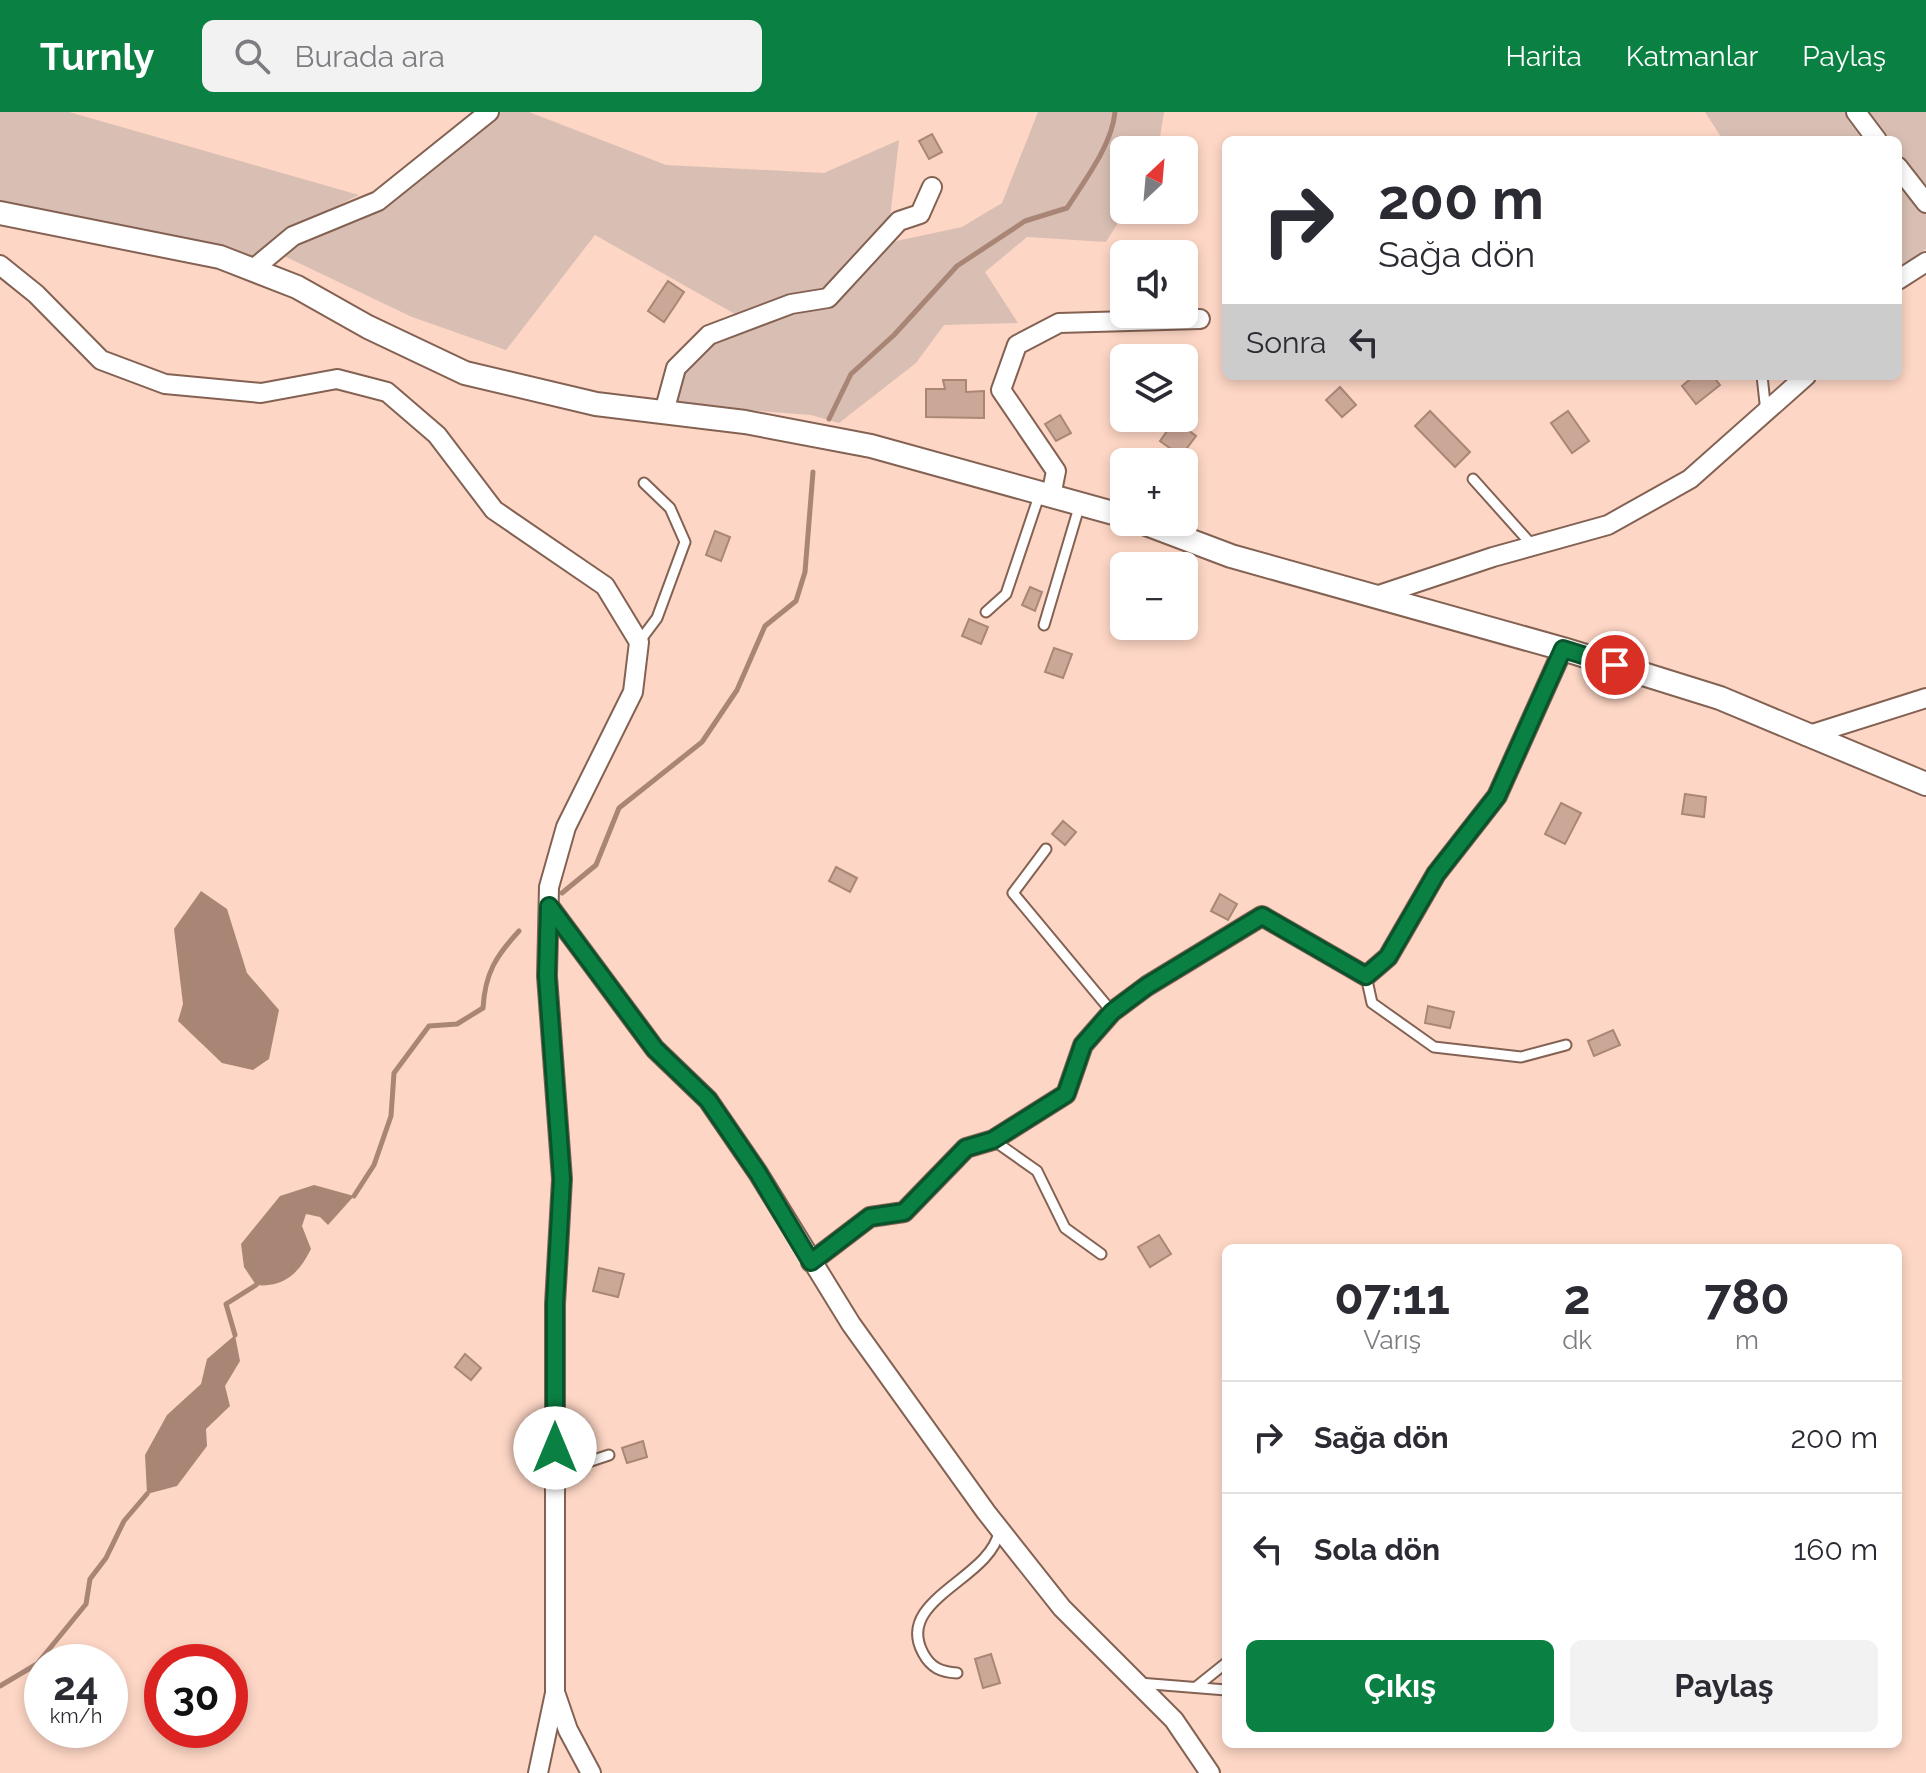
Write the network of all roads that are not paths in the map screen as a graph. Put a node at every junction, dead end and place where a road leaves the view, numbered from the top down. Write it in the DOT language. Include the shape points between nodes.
graph roads {
  1 [pos="489,112"];
  2 [pos="1856,112"];
  3 [pos="1874,136"];
  4 [pos="1902,172"];
  5 [pos="932,187"];
  6 [pos="1926,203"];
  7 [pos="0,213"];
  8 [pos="1926,262"];
  9 [pos="0,265"];
  10 [pos="252,270"];
  11 [pos="1902,277"];
  12 [pos="1200,319"];
  13 [pos="1763,380"];
  14 [pos="1802,380"];
  15 [pos="664,412"];
  16 [pos="1767,413"];
  17 [pos="1473,479"];
  18 [pos="644,483"];
  19 [pos="1045,494"];
  20 [pos="1080,504"];
  21 [pos="1110,512"];
  22 [pos="1178,536"];
  23 [pos="1533,546"];
  24 [pos="1373,597"];
  25 [pos="986,612"];
  26 [pos="1044,625"];
  27 [pos="639,642"];
  28 [pos="1563,649"];
  29 [pos="1926,698"];
  30 [pos="1806,736"];
  31 [pos="1926,784"];
  32 [pos="1046,849"];
  33 [pos="549,906"];
  34 [pos="1366,976"];
  35 [pos="1112,1012"];
  36 [pos="1566,1045"];
  37 [pos="993,1140"];
  38 [pos="1101,1254"];
  39 [pos="811,1262"];
  40 [pos="609,1455"];
  41 [pos="555,1466"];
  42 [pos="999,1528"];
  43 [pos="1222,1666"];
  44 [pos="957,1673"];
  45 [pos="1135,1683"];
  46 [pos="1196,1687"];
  47 [pos="1222,1690"];
  48 [pos="555,1693"];
  49 [pos="538,1773"];
  50 [pos="591,1773"];
  51 [pos="1210,1773"];
  1 -- 10 [label="street" via="378,201 293,236"];
  2 -- 3 [label="street"];
  4 -- 6 [label="street"];
  5 -- 15 [label="street" via="920,214 899,221 828,298 791,304 709,335 676,368"];
  7 -- 10 [label="street" via="220,257"];
  8 -- 11 [label="street"];
  9 -- 27 [label="street" via="101,360 165,384 261,393 337,379 387,392 437,435 494,510 605,586"];
  10 -- 15 [label="street" via="297,287 465,373 596,404"];
  12 -- 19 [label="street" via="1059,323 1017,345 1001,390 1056,471"];
  13 -- 16 [label="lane"];
  14 -- 16 [label="street"];
  15 -- 19 [label="street" via="871,446"];
  16 -- 23 [label="street" via="1676,487 1608,525"];
  17 -- 23 [label="lane"];
  18 -- 27 [label="lane" via="670,508 685,542 657,618"];
  19 -- 20 [label="street"];
  19 -- 25 [label="lane" via="1006,594"];
  20 -- 21 [label="street"];
  20 -- 26 [label="lane"];
  22 -- 24 [label="street"];
  23 -- 24 [label="street"];
  24 -- 28 [label="street"];
  27 -- 33 [label="street" via="633,692 566,827"];
  28 -- 30 [label="street" via="1720,698"];
  28 -- 34 [label="street" via="1497,796 1436,874 1388,957"];
  29 -- 30 [label="street"];
  30 -- 31 [label="street"];
  32 -- 35 [label="lane" via="1013,893"];
  33 -- 39 [label="street" via="655,1049 708,1100"];
  33 -- 41 [label="street" via="547,976 562,1179"];
  34 -- 35 [label="street" via="1262,916"];
  34 -- 36 [label="lane" via="1372,1003 1434,1047 1521,1057"];
  35 -- 37 [label="street" via="1083,1045 1066,1094"];
  37 -- 38 [label="lane" via="1037,1171 1065,1228"];
  37 -- 39 [label="street" via="966,1148 904,1212 870,1217"];
  39 -- 42 [label="street" via="905,1403"];
  40 -- 41 [label="lane"];
  41 -- 48 [label="street"];
  42 -- 44 [label="lane" via="996,1547 982,1564 930,1603 917,1626 926,1659 940,1672"];
  42 -- 45 [label="street" via="1062,1608"];
  43 -- 46 [label="lane"];
  45 -- 46 [label="lane"];
  45 -- 51 [label="street" via="1174,1720"];
  46 -- 47 [label="lane"];
  48 -- 49 [label="street"];
  48 -- 50 [label="street"];
}
